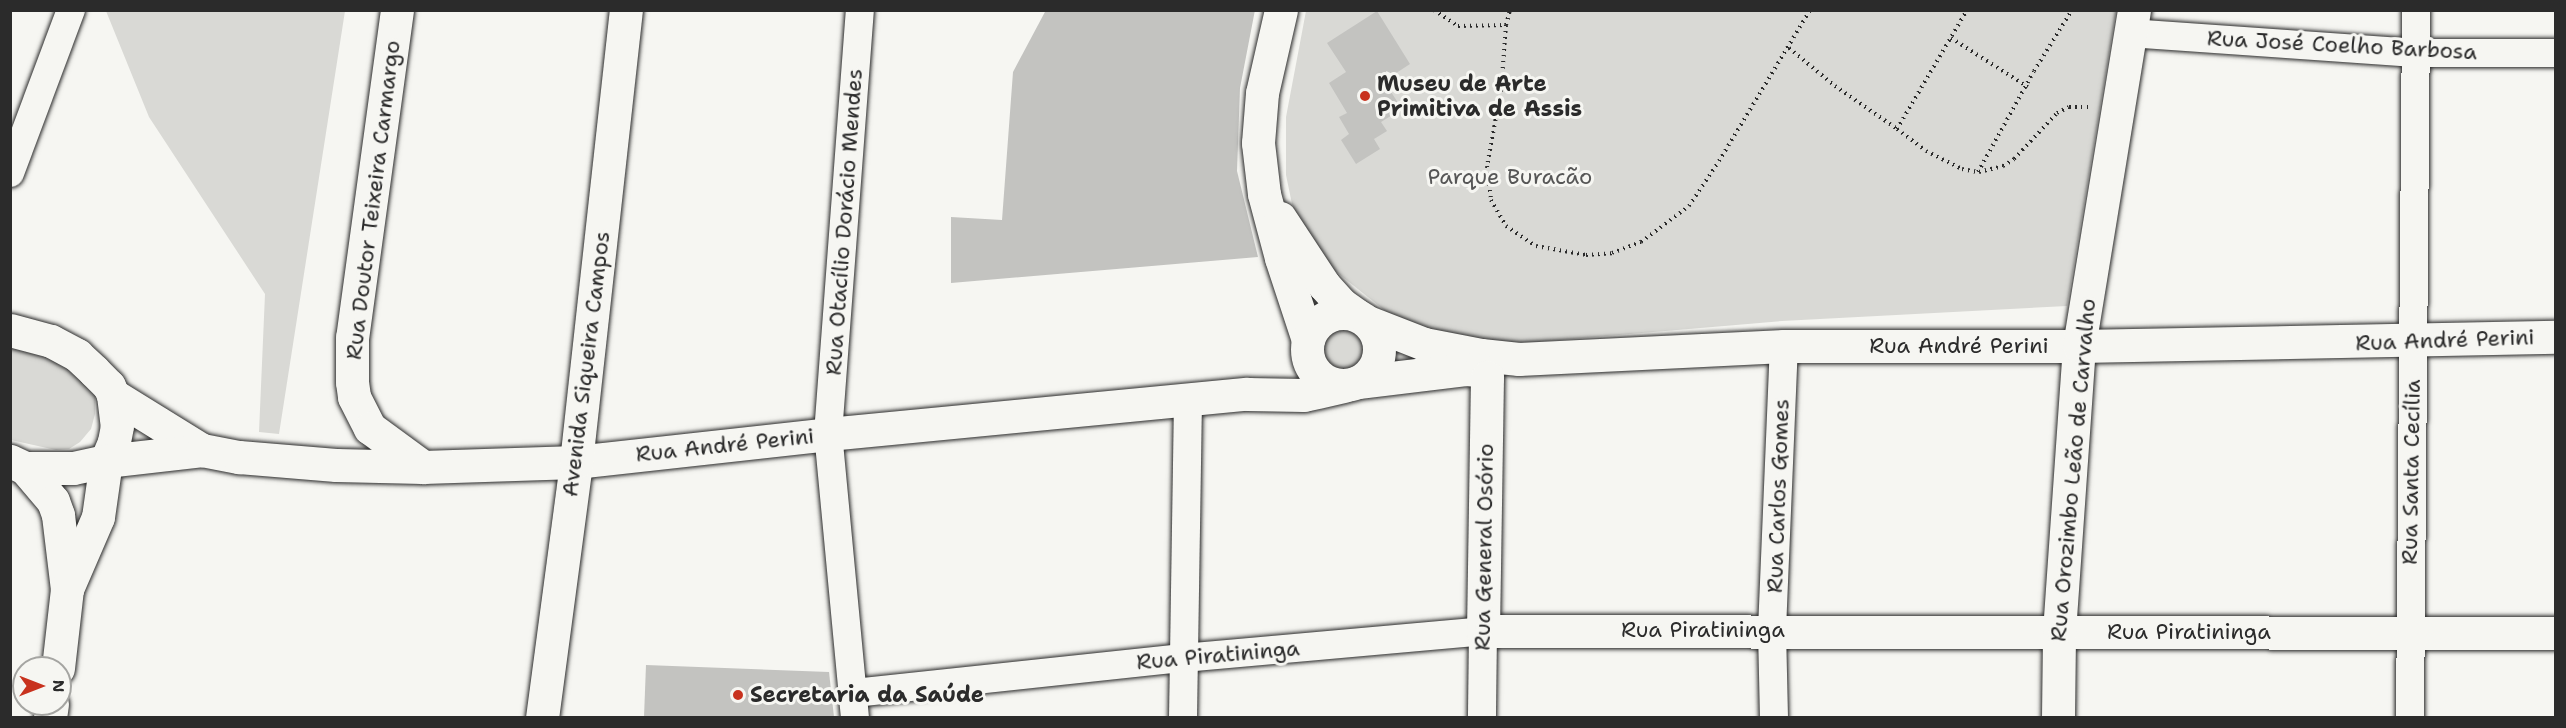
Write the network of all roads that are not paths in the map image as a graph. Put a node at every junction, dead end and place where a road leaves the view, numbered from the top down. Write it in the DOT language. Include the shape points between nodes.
graph roads {
  1 [pos="70,10"];
  2 [pos="397,10"];
  3 [pos="626,10"];
  4 [pos="860,10"];
  5 [pos="1281,10"];
  6 [pos="2416,10"];
  7 [pos="2131,22"];
  8 [pos="2415,52"];
  9 [pos="2556,53"];
  10 [pos="10,172"];
  11 [pos="1264,194"];
  12 [pos="1363,318"];
  13 [pos="10,330"];
  14 [pos="2556,337"];
  15 [pos="2413,342"];
  16 [pos="1308,345"];
  17 [pos="1784,346"];
  18 [pos="2079,346"];
  19 [pos="1487,377"];
  20 [pos="1351,384"];
  21 [pos="1247,394"];
  22 [pos="113,395"];
  23 [pos="1188,400"];
  24 [pos="828,434"];
  25 [pos="202,450"];
  26 [pos="106,461"];
  27 [pos="576,462"];
  28 [pos="18,464"];
  29 [pos="423,467"];
  30 [pos="67,589"];
  31 [pos="1483,630"];
  32 [pos="1772,630"];
  33 [pos="2059,632"];
  34 [pos="2409,632"];
  35 [pos="2556,633"];
  36 [pos="59,656"];
  37 [pos="1183,658"];
  38 [pos="855,705"];
  39 [pos="1772,715"];
  40 [pos="542,717"];
  41 [pos="1183,717"];
  42 [pos="1482,717"];
  43 [pos="2058,717"];
  44 [pos="2410,717"];
  1 -- 10 [label="street"];
  2 -- 29 [label="main road, Rua Doutor Teixeira Carmargo" via="352,337 352,382 354,397 369,428"];
  3 -- 27 [label="main road, Avenida Siqueira Campos"];
  4 -- 24 [label="street, Rua Otacílio Dorácio Mendes"];
  5 -- 11 [label="main road" via="1259,120"];
  6 -- 8 [label="street, Rua Santa Cecília"];
  7 -- 8 [label="street, Rua José Coelho Barbosa"];
  7 -- 18 [label="main road, Rua Orozimbo Leão de Carvalho"];
  8 -- 9 [label="street, Rua José Coelho Barbosa"];
  8 -- 15 [label="street, Rua Santa Cecília"];
  11 -- 12 [label="main road" via="1324,285 1341,304"];
  11 -- 16 [label="main road"];
  12 -- 16 [label="main road" via="1343,312 1329,315 1317,324"];
  12 -- 17 [label="main road, Rua André Perini" via="1424,344 1519,359"];
  12 -- 20 [label="main road" via="1377,334 1379,355 1370,374"];
  13 -- 22 [label="main road" via="51,341 76,355 109,386"];
  14 -- 15 [label="main road, Rua André Perini"];
  15 -- 18 [label="main road, Rua André Perini"];
  15 -- 34 [label="street, Rua Santa Cecília"];
  16 -- 20 [label="main road" via="1310,364 1318,375 1330,383"];
  16 -- 21 [label="main road, Rua André Perini" via="1286,375"];
  17 -- 18 [label="main road, Rua André Perini"];
  17 -- 32 [label="street, Rua Carlos Gomes"];
  18 -- 33 [label="main road, Rua Orozimbo Leão de Carvalho"];
  19 -- 20 [label="main road, Rua André Perini" via="1480,370 1465,369"];
  19 -- 31 [label="main road, Rua General Osório"];
  20 -- 21 [label="main road, Rua André Perini" via="1304,395"];
  21 -- 23 [label="main road, Rua André Perini"];
  22 -- 25 [label="main road, Rua André Perini"];
  22 -- 26 [label="main road" via="117,426"];
  23 -- 24 [label="main road, Rua André Perini"];
  23 -- 37 [label="street"];
  24 -- 27 [label="main road, Rua André Perini"];
  24 -- 38 [label="street, Rua Otacílio Dorácio Mendes"];
  25 -- 26 [label="main road, Rua André Perini"];
  25 -- 29 [label="main road, Rua André Perini" via="336,465"];
  26 -- 28 [label="main road, Rua André Perini" via="73,468"];
  26 -- 30 [label="main road" via="96,524"];
  27 -- 29 [label="main road, Rua André Perini"];
  27 -- 40 [label="main road, Avenida Siqueira Campos"];
  28 -- 30 [label="main road" via="53,501"];
  30 -- 36 [label="main road"];
  31 -- 32 [label="main road, Rua Piratininga"];
  31 -- 37 [label="street, Rua Piratininga"];
  31 -- 42 [label="street, Rua General Osório"];
  32 -- 33 [label="main road, Rua Piratininga"];
  32 -- 39 [label="street, Rua Carlos Gomes"];
  33 -- 34 [label="main road, Rua Piratininga"];
  33 -- 43 [label="main road, Rua Orozimbo Leão de Carvalho"];
  34 -- 35 [label="main road, Rua Piratininga"];
  34 -- 44 [label="street, Rua Santa Cecília"];
  37 -- 38 [label="street, Rua Piratininga"];
  37 -- 41 [label="street"];
}
